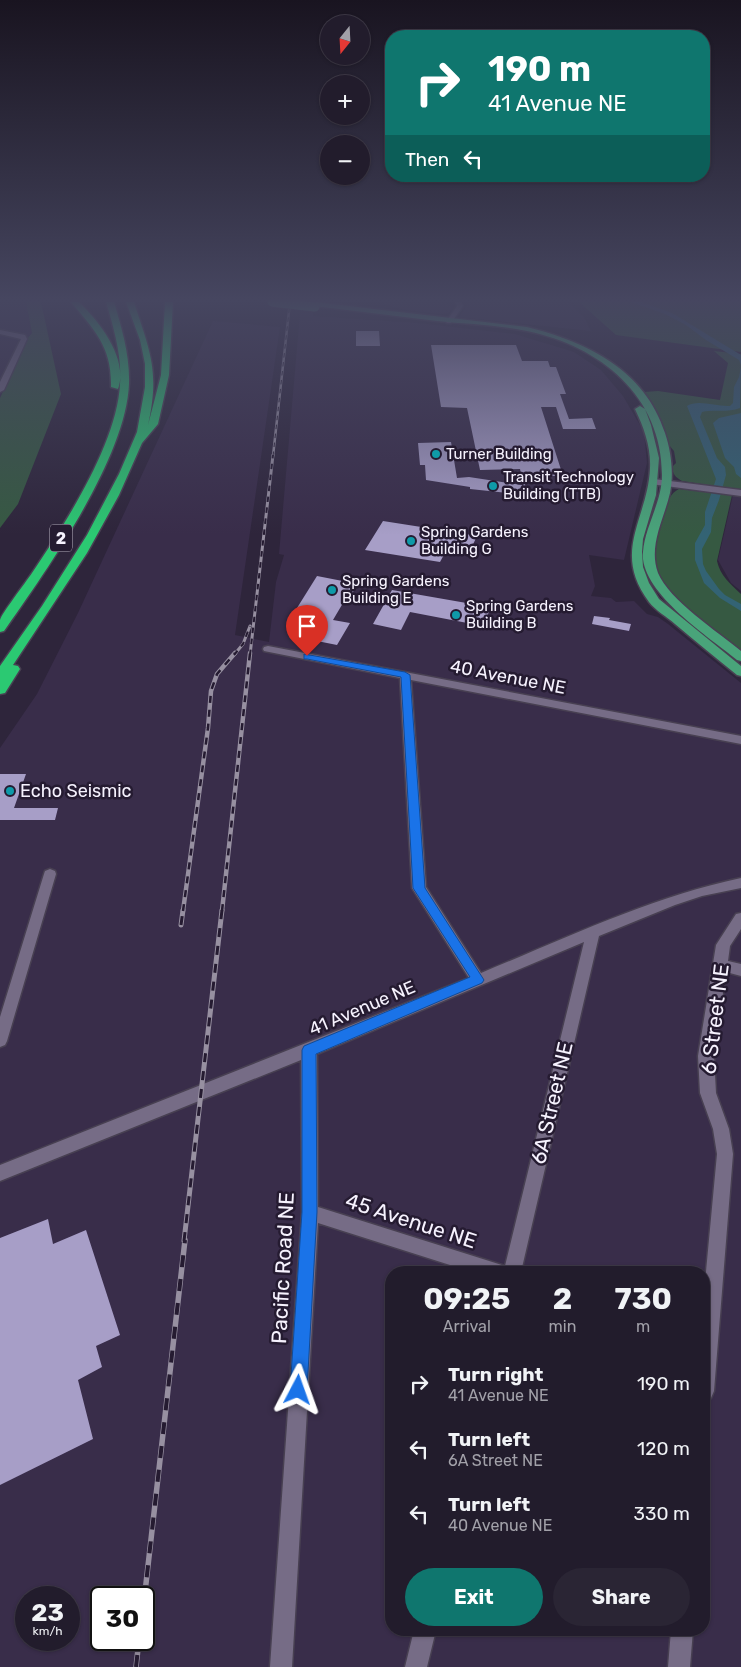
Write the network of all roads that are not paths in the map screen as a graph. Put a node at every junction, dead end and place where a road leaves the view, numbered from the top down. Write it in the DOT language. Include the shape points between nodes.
graph roads {
  1 [pos="115,380"];
  2 [pos="125,380"];
  3 [pos="149,380"];
  4 [pos="164,380"];
  5 [pos="617,380"];
  6 [pos="629,380"];
  7 [pos="114,394"];
  8 [pos="113,404"];
  9 [pos="111,443"];
  10 [pos="138,444"];
  11 [pos="654,482"];
  12 [pos="666,483"];
  13 [pos="739,492"];
  14 [pos="49,605"];
  15 [pos="0,628"];
  16 [pos="268,649"];
  17 [pos="741,657"];
  18 [pos="741,672"];
  19 [pos="0,675"];
  20 [pos="405,675"];
  21 [pos="0,690"];
  22 [pos="741,740"];
  23 [pos="50,874"];
  24 [pos="741,883"];
  25 [pos="741,918"];
  26 [pos="593,934"];
  27 [pos="721,965"];
  28 [pos="741,970"];
  29 [pos="478,980"];
  30 [pos="0,1041"];
  31 [pos="309,1050"];
  32 [pos="0,1173"];
  33 [pos="310,1212"];
  34 [pos="479,1266"];
  35 [pos="513,1266"];
  36 [pos="710,1299"];
  37 [pos="424,1636"];
  38 [pos="682,1636"];
  39 [pos="281,1667"];
  40 [pos="416,1667"];
  41 [pos="679,1667"];
  1 -- 7 [label="highway"];
  2 -- 9 [label="highway, 2" via="119,420"];
  3 -- 10 [label="highway, 2"];
  4 -- 10 [label="highway" via="153,424"];
  5 -- 11 [label="main road" via="639,408 650,433"];
  6 -- 12 [label="main road" via="662,434 666,452"];
  8 -- 9 [label="highway"];
  9 -- 15 [label="highway, 2" via="78,510"];
  10 -- 14 [label="highway, 2" via="108,505"];
  11 -- 12 [label="street"];
  11 -- 18 [label="main road" via="635,554 642,580 654,601"];
  12 -- 13 [label="street"];
  12 -- 17 [label="main road" via="648,553 653,576 669,598"];
  14 -- 19 [label="highway, 2"];
  14 -- 21 [label="highway"];
  16 -- 20 [label="street, 40 Avenue NE"];
  20 -- 22 [label="street, 40 Avenue NE"];
  20 -- 29 [label="street" via="419,888"];
  23 -- 30 [label="street"];
  24 -- 26 [label="street, 41 Avenue NE" via="670,901"];
  25 -- 27 [label="street, 6 Street NE" via="725,941"];
  26 -- 29 [label="street, 41 Avenue NE"];
  26 -- 35 [label="street, 6A Street NE"];
  27 -- 28 [label="street"];
  27 -- 36 [label="street, 6 Street NE" via="706,1056 708,1092 725,1154"];
  29 -- 31 [label="street, 41 Avenue NE"];
  31 -- 32 [label="street, 41 Avenue NE"];
  31 -- 33 [label="street, Pacific Road NE"];
  33 -- 34 [label="street, 45 Avenue NE"];
  33 -- 39 [label="street, Pacific Road NE"];
  37 -- 40 [label="street"];
  38 -- 41 [label="street"];
}
